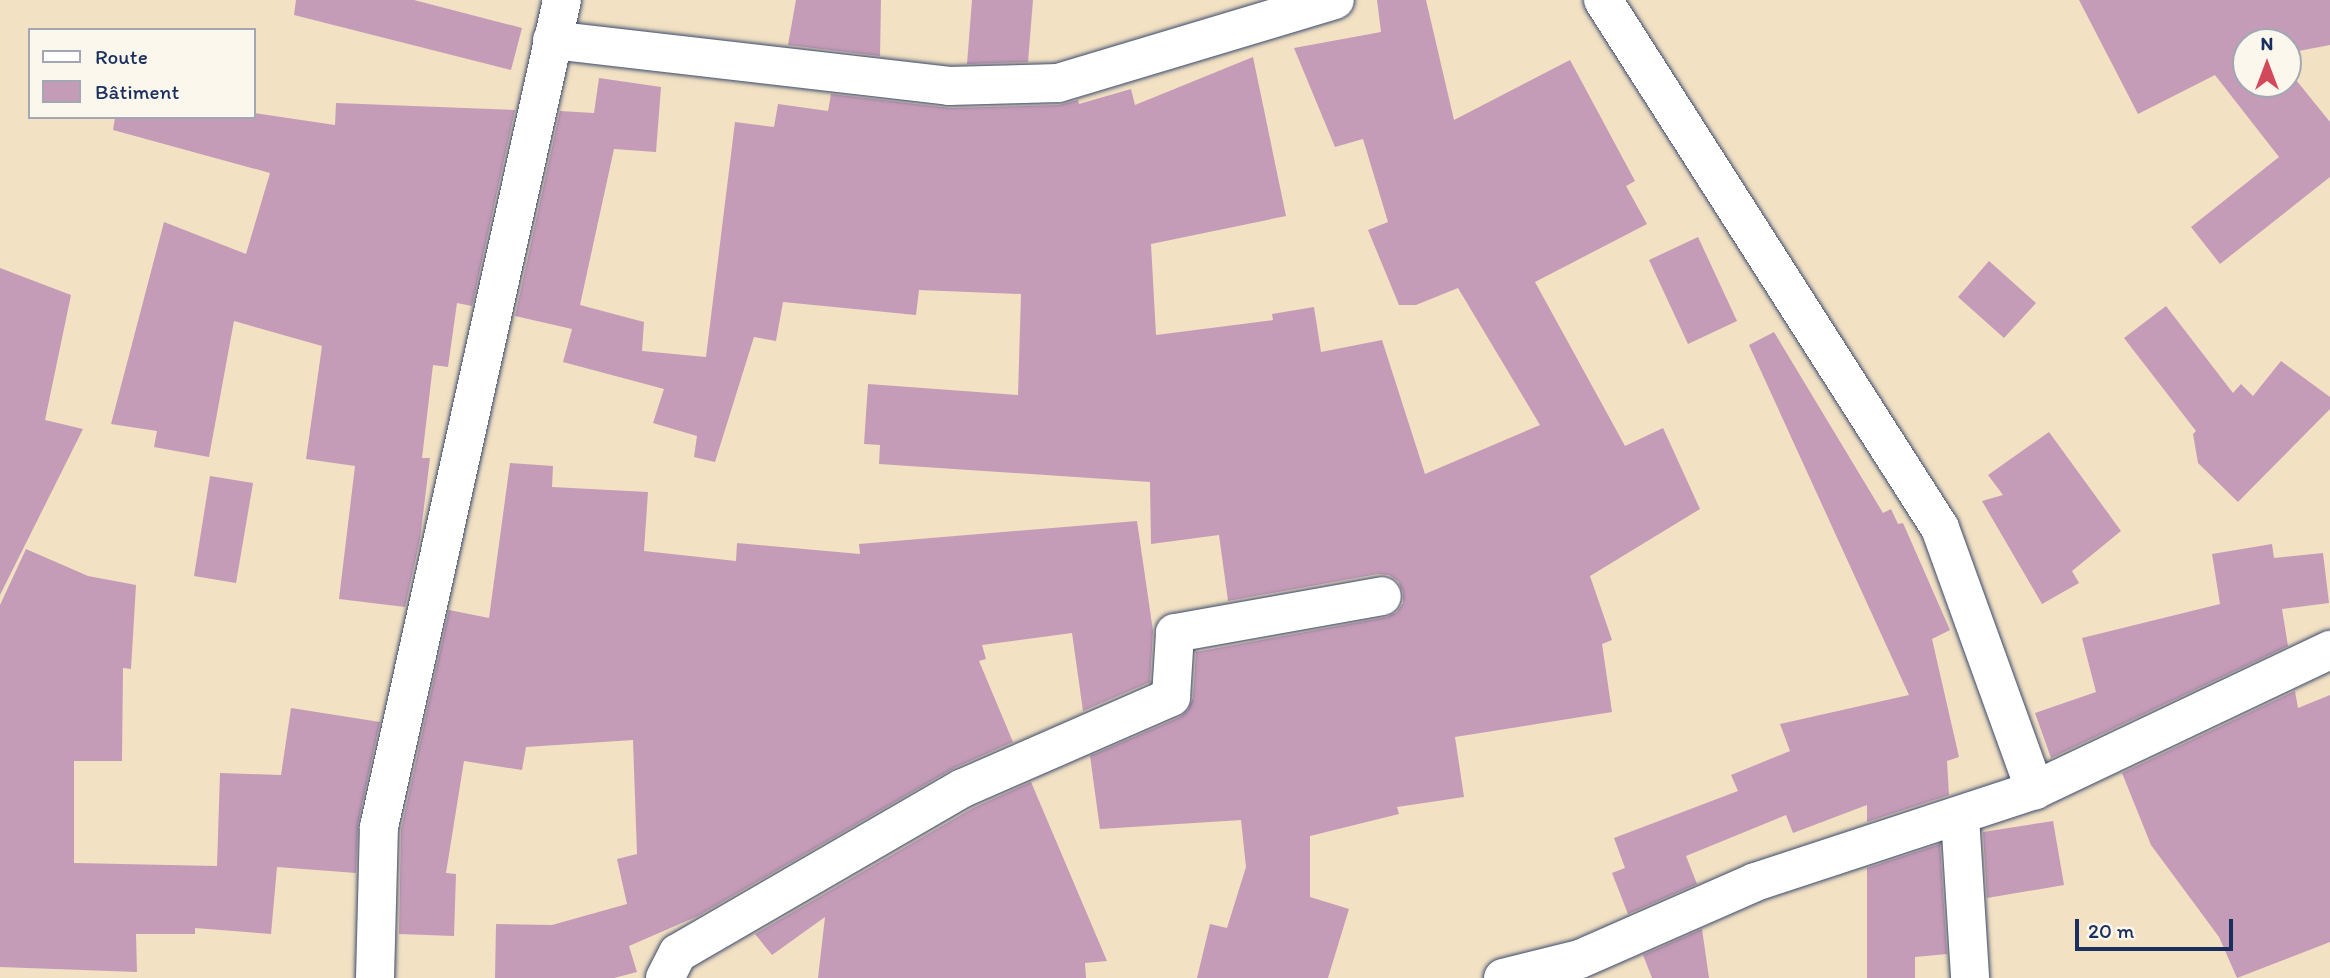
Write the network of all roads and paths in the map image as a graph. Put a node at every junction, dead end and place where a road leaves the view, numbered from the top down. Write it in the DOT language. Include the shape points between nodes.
graph roads {
  1 [pos="562,0"];
  2 [pos="1335,0"];
  3 [pos="1603,0"];
  4 [pos="552,40"];
  5 [pos="1382,596"];
  6 [pos="2330,650"];
  7 [pos="2035,790"];
  8 [pos="1960,817"];
  9 [pos="375,978"];
  10 [pos="665,978"];
  11 [pos="1503,978"];
  12 [pos="1970,978"];
  1 -- 4 [label="street"];
  2 -- 4 [label="street" via="1058,83 949,86"];
  3 -- 7 [label="street" via="1940,528"];
  4 -- 9 [label="street" via="379,827"];
  5 -- 10 [label="street" via="1175,632 1171,697 962,788 678,953"];
  6 -- 7 [label="street"];
  7 -- 8 [label="street"];
  8 -- 11 [label="street" via="1755,882 1580,959"];
  8 -- 12 [label="street"];
}
